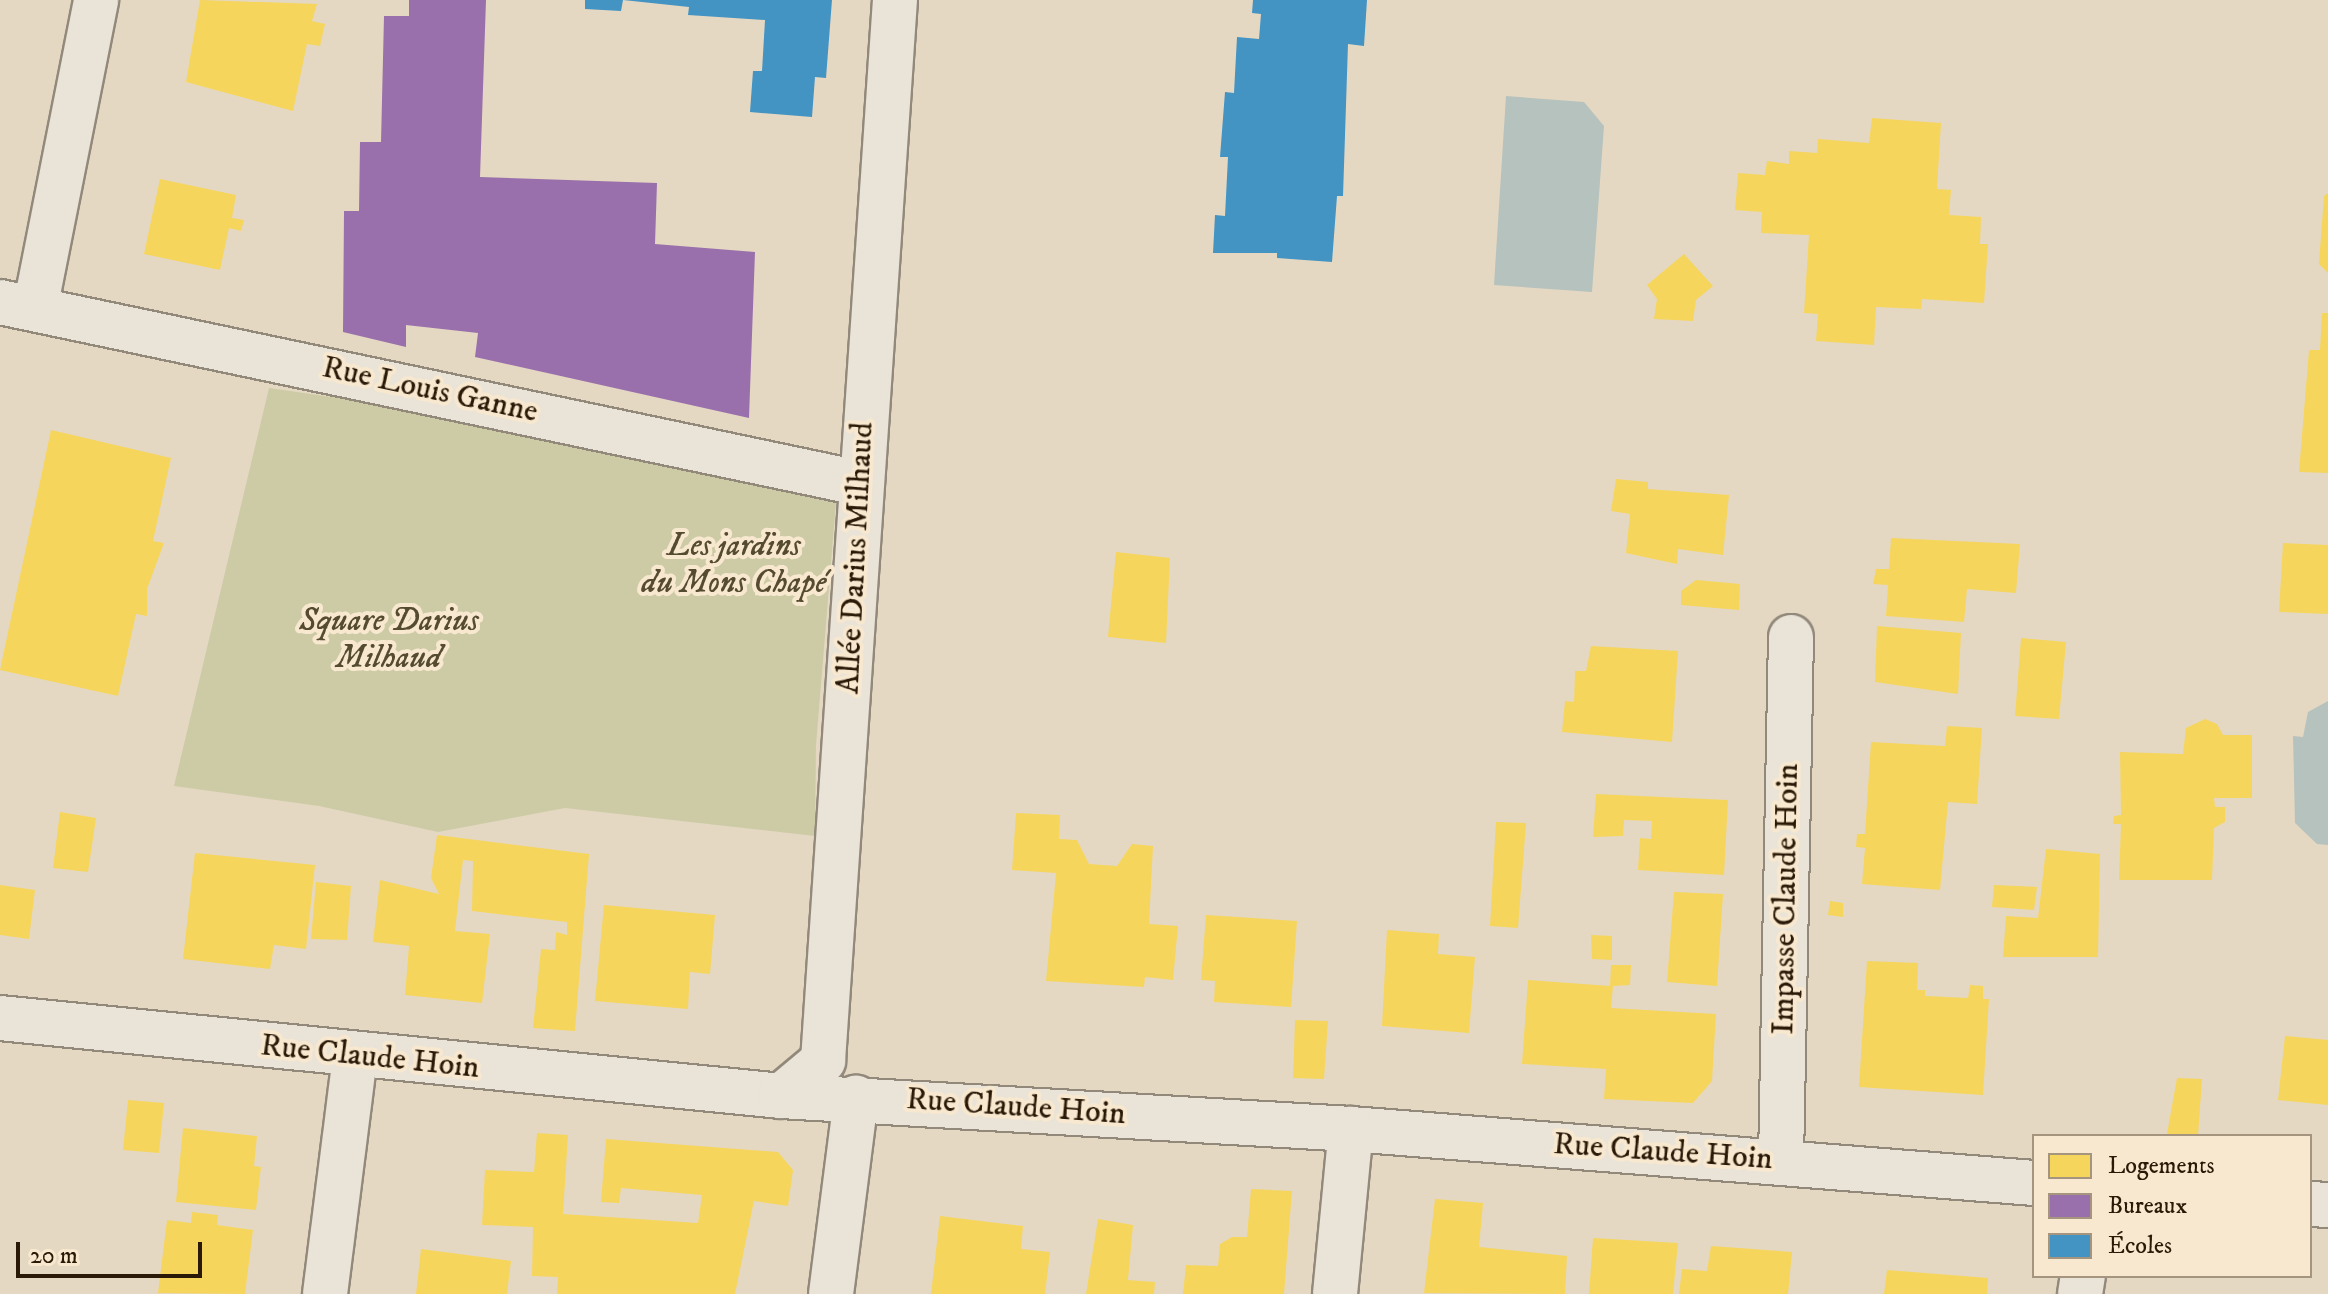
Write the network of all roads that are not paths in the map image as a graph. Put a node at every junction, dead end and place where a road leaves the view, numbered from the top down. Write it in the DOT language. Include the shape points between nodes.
graph roads {
  1 [pos="96,0"];
  2 [pos="895,0"];
  3 [pos="18,305"];
  4 [pos="859,483"];
  5 [pos="1791,637"];
  6 [pos="0,1018"];
  7 [pos="355,1056"];
  8 [pos="781,1096"];
  9 [pos="856,1098"];
  10 [pos="1351,1129"];
  11 [pos="1781,1161"];
  12 [pos="2032,1183"];
  13 [pos="325,1294"];
  14 [pos="831,1294"];
  15 [pos="1335,1294"];
  1 -- 3 [label="street"];
  2 -- 4 [label="street, Allée Darius Milhaud"];
  3 -- 4 [label="street, Rue Louis Ganne"];
  4 -- 8 [label="street, Allée Darius Milhaud" via="823,1061"];
  5 -- 11 [label="street, Impasse Claude Hoin"];
  6 -- 7 [label="street, Rue Claude Hoin"];
  7 -- 8 [label="street, Rue Claude Hoin"];
  7 -- 13 [label="street"];
  8 -- 9 [label="street, Rue Claude Hoin"];
  9 -- 10 [label="street, Rue Claude Hoin"];
  9 -- 14 [label="street"];
  10 -- 11 [label="street, Rue Claude Hoin"];
  10 -- 15 [label="street"];
  11 -- 12 [label="street, Rue Claude Hoin"];
}
